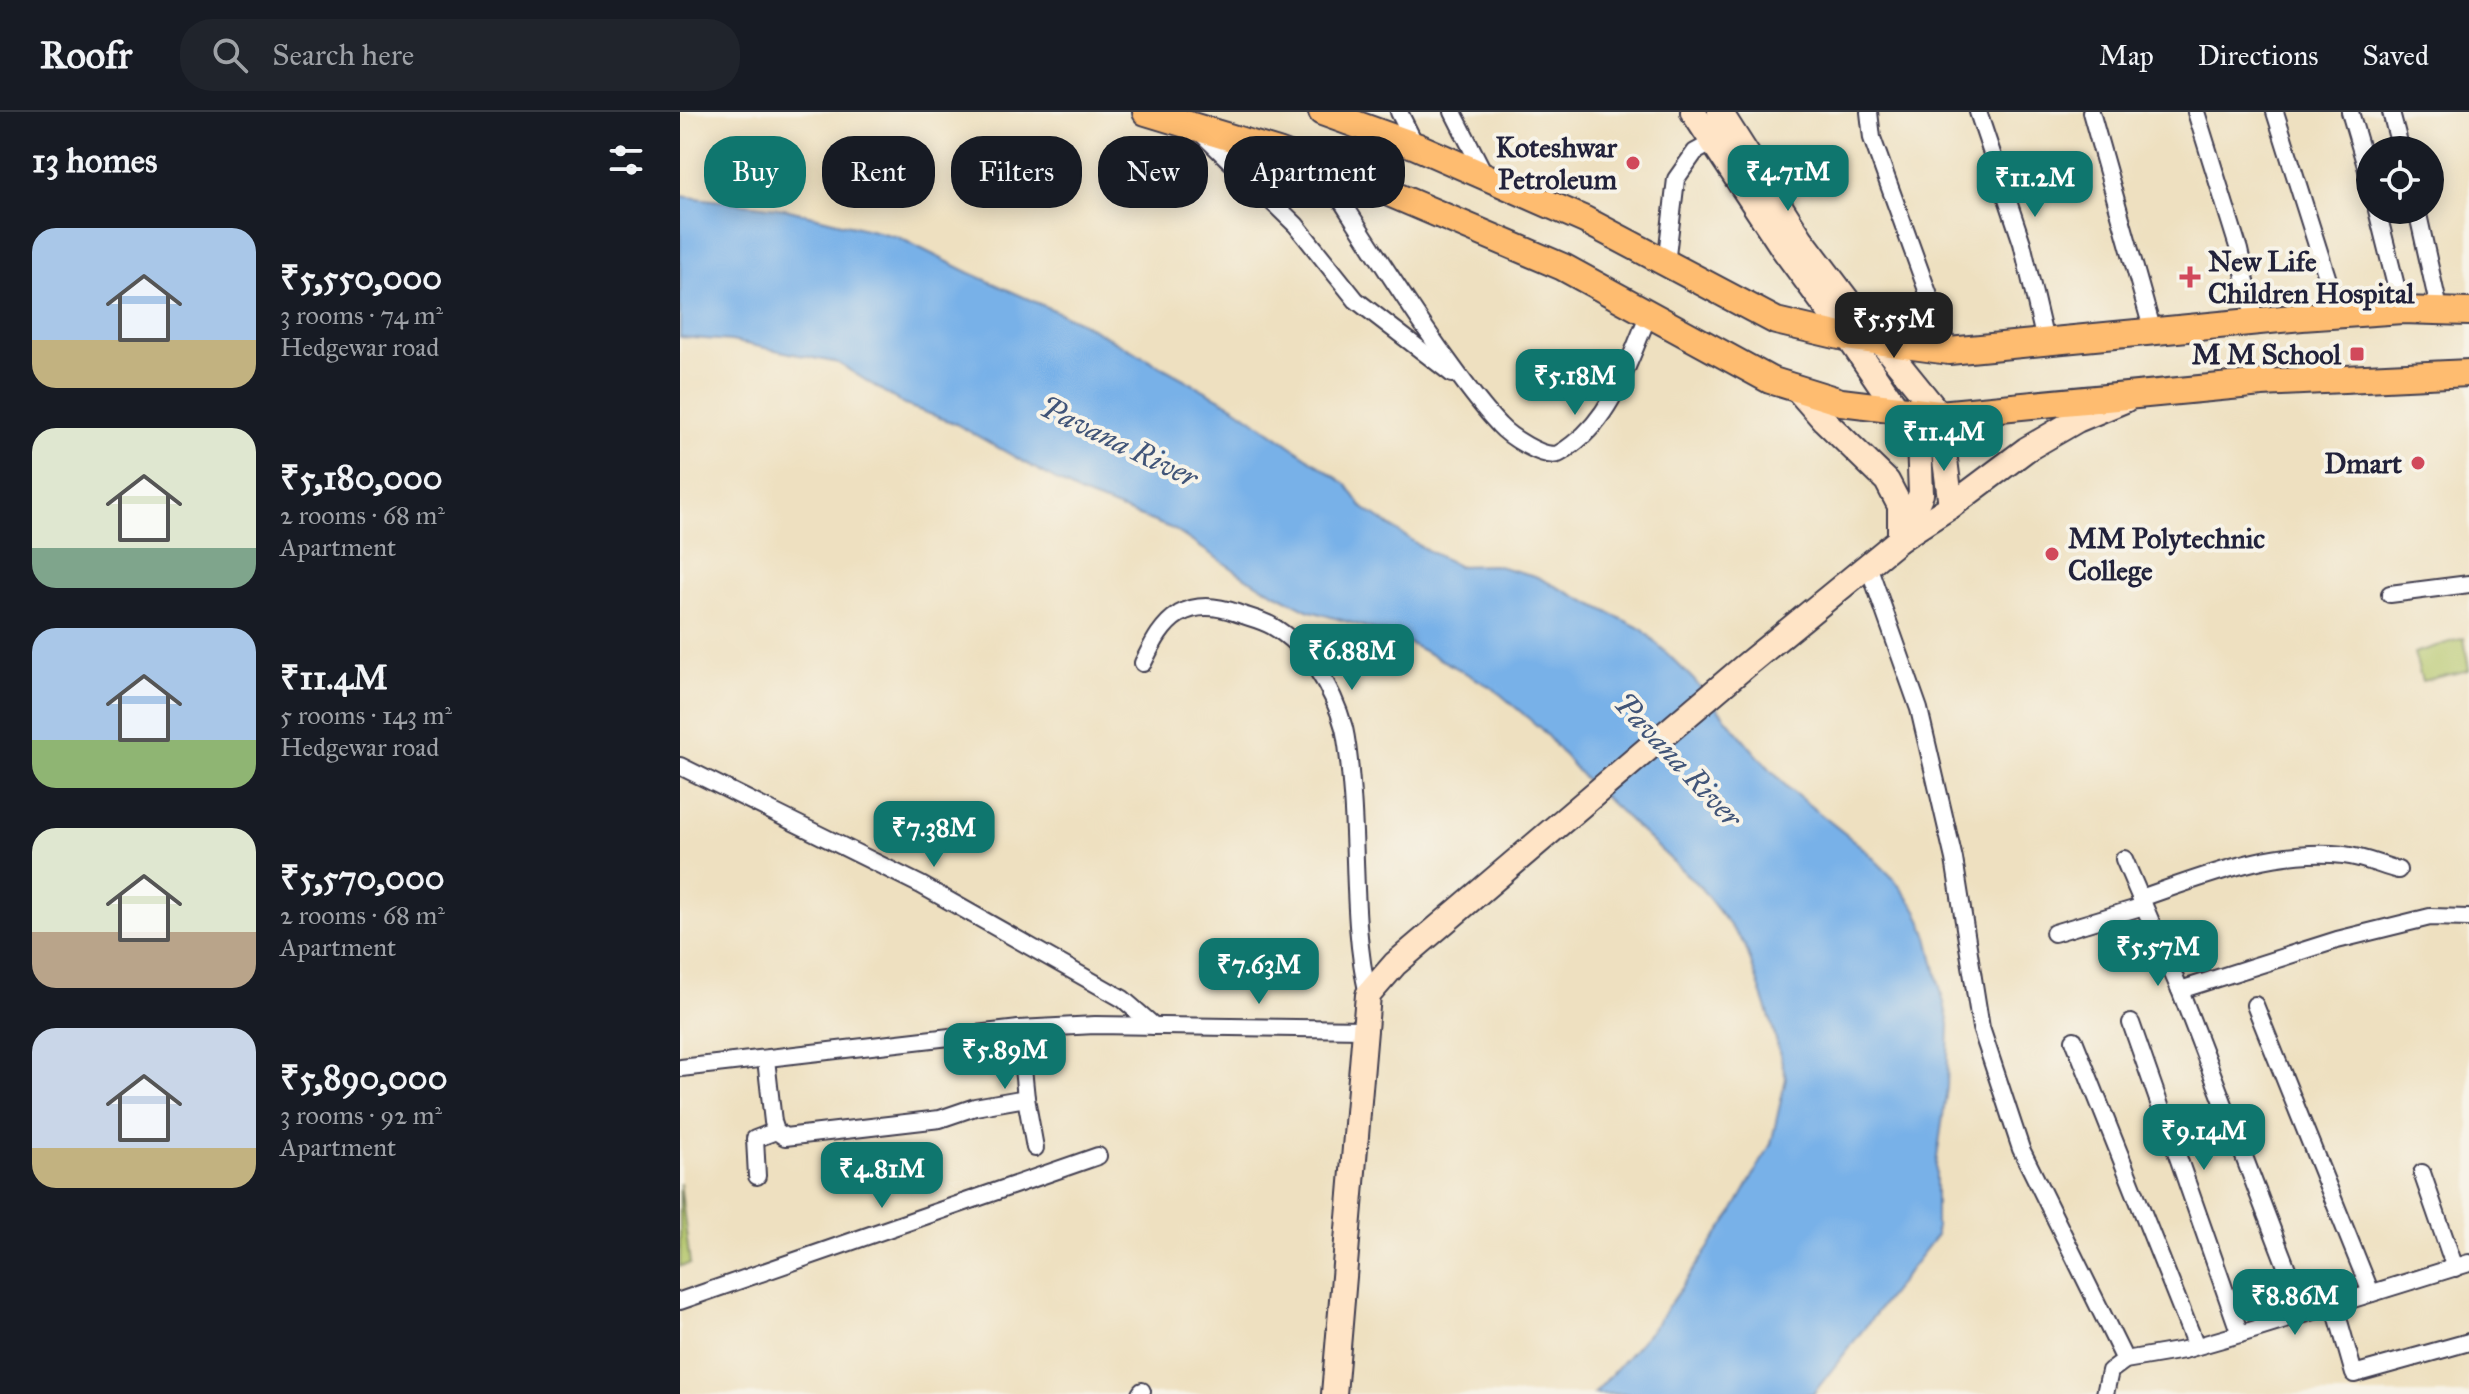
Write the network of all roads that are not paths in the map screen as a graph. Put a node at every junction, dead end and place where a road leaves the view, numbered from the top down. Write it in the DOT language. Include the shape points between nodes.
graph roads {
  1 [pos="1146,112"];
  2 [pos="1322,112"];
  3 [pos="1399,112"];
  4 [pos="1453,112"];
  5 [pos="1693,112"];
  6 [pos="1869,112"];
  7 [pos="1978,112"];
  8 [pos="2091,112"];
  9 [pos="2196,112"];
  10 [pos="2275,112"];
  11 [pos="2350,112"];
  12 [pos="2391,112"];
  13 [pos="1194,126"];
  14 [pos="1722,129"];
  15 [pos="1226,136"];
  16 [pos="2357,136"];
  17 [pos="2397,136"];
  18 [pos="1416,146"];
  19 [pos="1486,176"];
  20 [pos="1405,200"];
  21 [pos="1347,208"];
  22 [pos="2380,224"];
  23 [pos="2420,224"];
  24 [pos="1666,264"];
  25 [pos="2402,310"];
  26 [pos="2469,312"];
  27 [pos="2440,313"];
  28 [pos="1649,314"];
  29 [pos="2339,315"];
  30 [pos="2255,322"];
  31 [pos="2153,332"];
  32 [pos="1848,337"];
  33 [pos="1881,341"];
  34 [pos="2045,341"];
  35 [pos="1949,351"];
  36 [pos="2469,373"];
  37 [pos="1465,385"];
  38 [pos="1796,388"];
  39 [pos="2138,394"];
  40 [pos="1900,410"];
  41 [pos="1939,414"];
  42 [pos="1951,506"];
  43 [pos="1900,539"];
  44 [pos="1868,565"];
  45 [pos="2469,584"];
  46 [pos="2390,594"];
  47 [pos="1143,663"];
  48 [pos="680,766"];
  49 [pos="2124,859"];
  50 [pos="2398,870"];
  51 [pos="2142,902"];
  52 [pos="2469,918"];
  53 [pos="2054,933"];
  54 [pos="2180,990"];
  55 [pos="1368,995"];
  56 [pos="2255,1005"];
  57 [pos="2131,1023"];
  58 [pos="1154,1026"];
  59 [pos="1019,1029"];
  60 [pos="1364,1029"];
  61 [pos="2074,1040"];
  62 [pos="766,1059"];
  63 [pos="681,1068"];
  64 [pos="1026,1098"];
  65 [pos="776,1131"];
  66 [pos="1035,1148"];
  67 [pos="1098,1156"];
  68 [pos="2422,1173"];
  69 [pos="757,1176"];
  70 [pos="2462,1266"];
  71 [pos="2371,1293"];
  72 [pos="680,1301"];
  73 [pos="2334,1304"];
  74 [pos="2304,1313"];
  75 [pos="2240,1334"];
  76 [pos="2469,1342"];
  77 [pos="2196,1346"];
  78 [pos="2125,1360"];
  79 [pos="1334,1394"];
  80 [pos="2105,1394"];
  1 -- 13 [label="main road"];
  2 -- 18 [label="main road"];
  3 -- 18 [label="street"];
  4 -- 19 [label="street"];
  5 -- 14 [label="main road"];
  6 -- 35 [label="street" via="1872,138"];
  7 -- 34 [label="street" via="2022,243"];
  8 -- 31 [label="street"];
  9 -- 30 [label="street" via="2239,250"];
  10 -- 29 [label="street"];
  11 -- 16 [label="street"];
  12 -- 17 [label="street"];
  13 -- 15 [label="main road"];
  13 -- 37 [label="street" via="1296,225 1356,300"];
  14 -- 24 [label="street" via="1695,152 1676,179"];
  14 -- 32 [label="main road" via="1784,250"];
  14 -- 33 [label="main road"];
  18 -- 19 [label="main road"];
  19 -- 24 [label="main road"];
  20 -- 28 [label="main road" via="1563,267"];
  21 -- 37 [label="street"];
  22 -- 25 [label="street"];
  23 -- 27 [label="street"];
  24 -- 32 [label="main road" via="1776,321"];
  25 -- 27 [label="main road"];
  25 -- 29 [label="main road"];
  26 -- 27 [label="main road"];
  28 -- 37 [label="street" via="1608,406 1588,433 1558,454 1536,450 1501,427"];
  28 -- 38 [label="main road" via="1770,380"];
  29 -- 30 [label="main road"];
  30 -- 31 [label="main road"];
  31 -- 34 [label="main road"];
  32 -- 33 [label="main road"];
  32 -- 40 [label="main road"];
  33 -- 35 [label="main road"];
  33 -- 41 [label="main road"];
  34 -- 35 [label="main road"];
  36 -- 39 [label="main road"];
  38 -- 40 [label="main road" via="1841,402"];
  38 -- 43 [label="main road" via="1887,481 1900,506"];
  39 -- 41 [label="main road"];
  39 -- 42 [label="main road" via="2027,449"];
  40 -- 41 [label="main road"];
  40 -- 43 [label="main road" via="1919,441 1921,494"];
  41 -- 42 [label="main road"];
  42 -- 43 [label="main road"];
  43 -- 44 [label="main road"];
  44 -- 55 [label="main road" via="1395,964"];
  44 -- 78 [label="street" via="1919,709 1954,859 1981,1028 2021,1149"];
  45 -- 46 [label="street"];
  47 -- 55 [label="street" via="1165,626 1202,606 1271,625 1317,668 1348,746 1357,937"];
  48 -- 58 [label="street" via="921,885 1123,999"];
  49 -- 51 [label="street"];
  50 -- 51 [label="street" via="2345,855 2300,855 2229,868"];
  51 -- 53 [label="street"];
  51 -- 54 [label="street"];
  52 -- 54 [label="street" via="2430,917 2337,940"];
  54 -- 74 [label="street"];
  55 -- 60 [label="main road"];
  56 -- 71 [label="street"];
  57 -- 75 [label="street"];
  58 -- 59 [label="street"];
  58 -- 60 [label="street"];
  59 -- 62 [label="street"];
  59 -- 64 [label="street"];
  60 -- 79 [label="main road"];
  61 -- 77 [label="street"];
  62 -- 63 [label="street"];
  62 -- 65 [label="street"];
  64 -- 65 [label="street" via="927,1121 785,1137"];
  64 -- 66 [label="street"];
  65 -- 69 [label="street" via="755,1139"];
  67 -- 72 [label="street"];
  68 -- 70 [label="street"];
  70 -- 71 [label="street"];
  71 -- 73 [label="street"];
  73 -- 74 [label="street"];
  73 -- 76 [label="street" via="2354,1374"];
  74 -- 75 [label="street"];
  75 -- 77 [label="street"];
  77 -- 78 [label="street"];
  78 -- 80 [label="street" via="2110,1371"];
}
